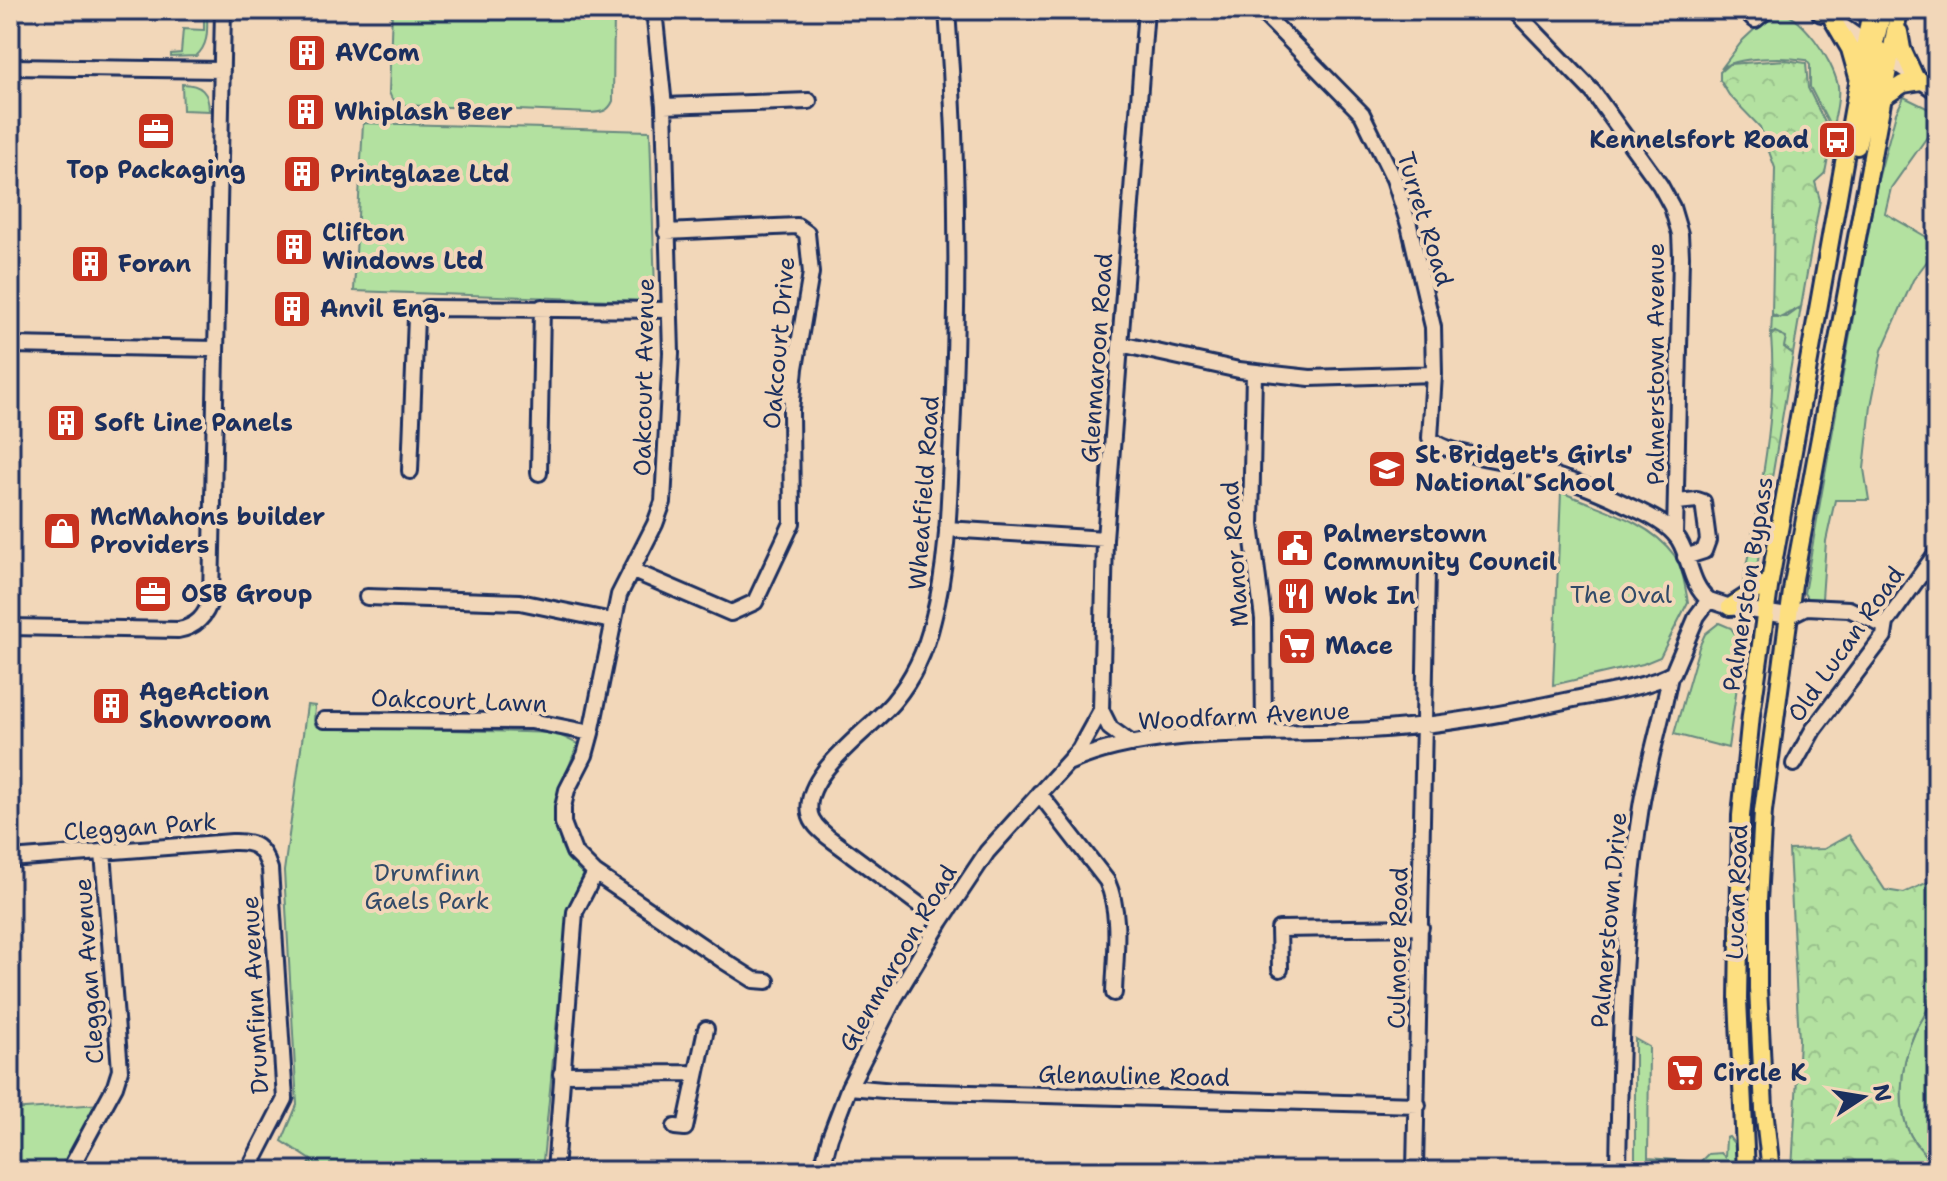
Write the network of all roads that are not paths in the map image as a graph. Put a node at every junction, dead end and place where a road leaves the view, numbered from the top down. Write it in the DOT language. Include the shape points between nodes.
graph roads {
  1 [pos="223,10"];
  2 [pos="654,10"];
  3 [pos="947,10"];
  4 [pos="1146,10"];
  5 [pos="1260,10"];
  6 [pos="1514,10"];
  7 [pos="1745,10"];
  8 [pos="1767,10"];
  9 [pos="1871,10"];
  10 [pos="1829,13"];
  11 [pos="1893,13"];
  12 [pos="1877,49"];
  13 [pos="10,67"];
  14 [pos="222,70"];
  15 [pos="1918,78"];
  16 [pos="1859,82"];
  17 [pos="1937,92"];
  18 [pos="1882,98"];
  19 [pos="809,101"];
  20 [pos="664,106"];
  21 [pos="666,232"];
  22 [pos="1832,236"];
  23 [pos="542,307"];
  24 [pos="670,310"];
  25 [pos="1120,344"];
  26 [pos="10,345"];
  27 [pos="216,349"];
  28 [pos="1254,372"];
  29 [pos="1434,374"];
  30 [pos="1817,447"];
  31 [pos="410,471"];
  32 [pos="539,473"];
  33 [pos="1677,502"];
  34 [pos="947,529"];
  35 [pos="1675,535"];
  36 [pos="1105,539"];
  37 [pos="1937,552"];
  38 [pos="1685,557"];
  39 [pos="631,570"];
  40 [pos="1427,570"];
  41 [pos="1770,581"];
  42 [pos="367,597"];
  43 [pos="1709,600"];
  44 [pos="1730,607"];
  45 [pos="1765,613"];
  46 [pos="1788,616"];
  47 [pos="612,621"];
  48 [pos="1886,623"];
  49 [pos="10,627"];
  50 [pos="1670,676"];
  51 [pos="1777,704"];
  52 [pos="1101,710"];
  53 [pos="1751,715"];
  54 [pos="324,720"];
  55 [pos="1423,727"];
  56 [pos="591,733"];
  57 [pos="1264,733"];
  58 [pos="1132,744"];
  59 [pos="1070,762"];
  60 [pos="1794,764"];
  61 [pos="1039,793"];
  62 [pos="103,852"];
  63 [pos="266,856"];
  64 [pos="10,859"];
  65 [pos="595,873"];
  66 [pos="941,921"];
  67 [pos="1421,927"];
  68 [pos="1280,969"];
  69 [pos="767,981"];
  70 [pos="1114,993"];
  71 [pos="706,1029"];
  72 [pos="696,1073"];
  73 [pos="561,1074"];
  74 [pos="849,1087"];
  75 [pos="1418,1105"];
  76 [pos="675,1127"];
  77 [pos="69,1171"];
  78 [pos="248,1171"];
  79 [pos="555,1171"];
  80 [pos="821,1171"];
  81 [pos="1415,1171"];
  82 [pos="1618,1171"];
  83 [pos="1746,1171"];
  84 [pos="1771,1171"];
  1 -- 14 [label="street"];
  2 -- 20 [label="street, Oakcourt Avenue"];
  3 -- 34 [label="street, Wheatfield Road" via="957,258"];
  4 -- 25 [label="street, Glenmaroon Road"];
  5 -- 29 [label="street, Turret Road" via="1344,94 1376,138 1409,225 1433,327"];
  6 -- 33 [label="street, Palmerstown Avenue" via="1593,92 1672,207 1681,256"];
  7 -- 8 [label="street" via="1755,20"];
  9 -- 12 [label="main road, Palmerston Bypass"];
  10 -- 12 [label="street"];
  10 -- 16 [label="main road" via="1850,49"];
  11 -- 12 [label="main road, Palmerston Bypass"];
  11 -- 15 [label="main road" via="1902,49"];
  12 -- 15 [label="street"];
  12 -- 16 [label="main road, Palmerston Bypass"];
  12 -- 18 [label="main road, Palmerston Bypass"];
  12 -- 22 [label="main road" via="1846,201"];
  13 -- 14 [label="street"];
  14 -- 27 [label="street"];
  15 -- 17 [label="street"];
  15 -- 18 [label="main road"];
  16 -- 22 [label="main road, Palmerston Bypass"];
  18 -- 30 [label="main road, Palmerston Bypass"];
  19 -- 20 [label="street"];
  20 -- 21 [label="street, Oakcourt Avenue"];
  21 -- 24 [label="street, Oakcourt Avenue"];
  21 -- 39 [label="street, Oakcourt Drive" via="797,226 807,233 811,273 791,410 792,523 755,602 731,613"];
  22 -- 41 [label="main road, Palmerston Bypass"];
  23 -- 24 [label="street"];
  23 -- 31 [label="street" via="420,312"];
  23 -- 32 [label="street"];
  24 -- 39 [label="street, Oakcourt Avenue" via="663,502"];
  25 -- 28 [label="street"];
  25 -- 36 [label="street, Glenmaroon Road"];
  26 -- 27 [label="street"];
  27 -- 49 [label="street" via="211,598 204,615 193,626 178,630"];
  28 -- 29 [label="street" via="1310,378"];
  28 -- 57 [label="street, Manor Road" via="1251,525 1263,619"];
  29 -- 35 [label="street, Turret Road" via="1430,438 1438,445 1579,484 1639,511"];
  30 -- 45 [label="main road" via="1801,491 1777,604"];
  30 -- 46 [label="main road, Palmerston Bypass"];
  33 -- 35 [label="street, Palmerstown Avenue"];
  33 -- 38 [label="street" via="1703,502 1708,540 1704,551"];
  34 -- 36 [label="street"];
  34 -- 66 [label="street, Wheatfield Road" via="941,590 917,668 894,701 820,774 810,803 817,827"];
  35 -- 38 [label="street"];
  36 -- 52 [label="street, Glenmaroon Road"];
  37 -- 48 [label="street, Old Lucan Road"];
  38 -- 43 [label="street" via="1697,588"];
  39 -- 47 [label="street, Oakcourt Avenue"];
  40 -- 55 [label="street, Culmore Road"];
  41 -- 44 [label="main road"];
  41 -- 45 [label="main road, Palmerston Bypass"];
  42 -- 47 [label="street" via="520,602"];
  43 -- 44 [label="street"];
  43 -- 50 [label="street"];
  44 -- 45 [label="street"];
  45 -- 46 [label="street"];
  45 -- 53 [label="main road, Palmerston Bypass"];
  46 -- 48 [label="street" via="1806,607 1841,609"];
  46 -- 51 [label="main road, Lucan Road"];
  47 -- 56 [label="street, Oakcourt Avenue"];
  48 -- 60 [label="street, Old Lucan Road" via="1884,636 1813,730"];
  50 -- 55 [label="street"];
  50 -- 82 [label="street, Palmerstown Drive" via="1641,804 1625,934"];
  51 -- 53 [label="main road" via="1765,697"];
  51 -- 84 [label="main road, Lucan Road" via="1758,901"];
  52 -- 58 [label="street" via="1110,728"];
  52 -- 59 [label="street, Glenmaroon Road"];
  53 -- 83 [label="main road, Palmerston Bypass" via="1741,816 1738,999"];
  54 -- 56 [label="street, Oakcourt Lawn" via="531,721"];
  55 -- 57 [label="street, Woodfarm Avenue"];
  55 -- 67 [label="street, Culmore Road"];
  56 -- 65 [label="street, Oakcourt Avenue" via="567,790 563,823 574,852"];
  57 -- 58 [label="street, Woodfarm Avenue"];
  58 -- 59 [label="street, Woodfarm Avenue"];
  59 -- 61 [label="street, Glenmaroon Road"];
  61 -- 66 [label="street, Glenmaroon Road" via="987,852"];
  61 -- 70 [label="street" via="1114,896"];
  62 -- 63 [label="street, Cleggan Park" via="250,841"];
  62 -- 64 [label="street, Cleggan Park"];
  62 -- 77 [label="street, Cleggan Avenue" via="120,1070"];
  63 -- 78 [label="street, Drumfinn Avenue" via="285,1099"];
  65 -- 69 [label="street, Oakcourt Avenue" via="734,968"];
  65 -- 73 [label="street" via="575,912"];
  66 -- 74 [label="street, Glenmaroon Road"];
  67 -- 68 [label="street" via="1279,929"];
  67 -- 75 [label="street, Culmore Road"];
  71 -- 72 [label="street"];
  72 -- 73 [label="street"];
  72 -- 76 [label="street" via="685,1128"];
  73 -- 79 [label="street"];
  74 -- 75 [label="street, Glenauline Road"];
  74 -- 80 [label="street, Glenmaroon Road"];
  75 -- 81 [label="street, Culmore Road"];
}
